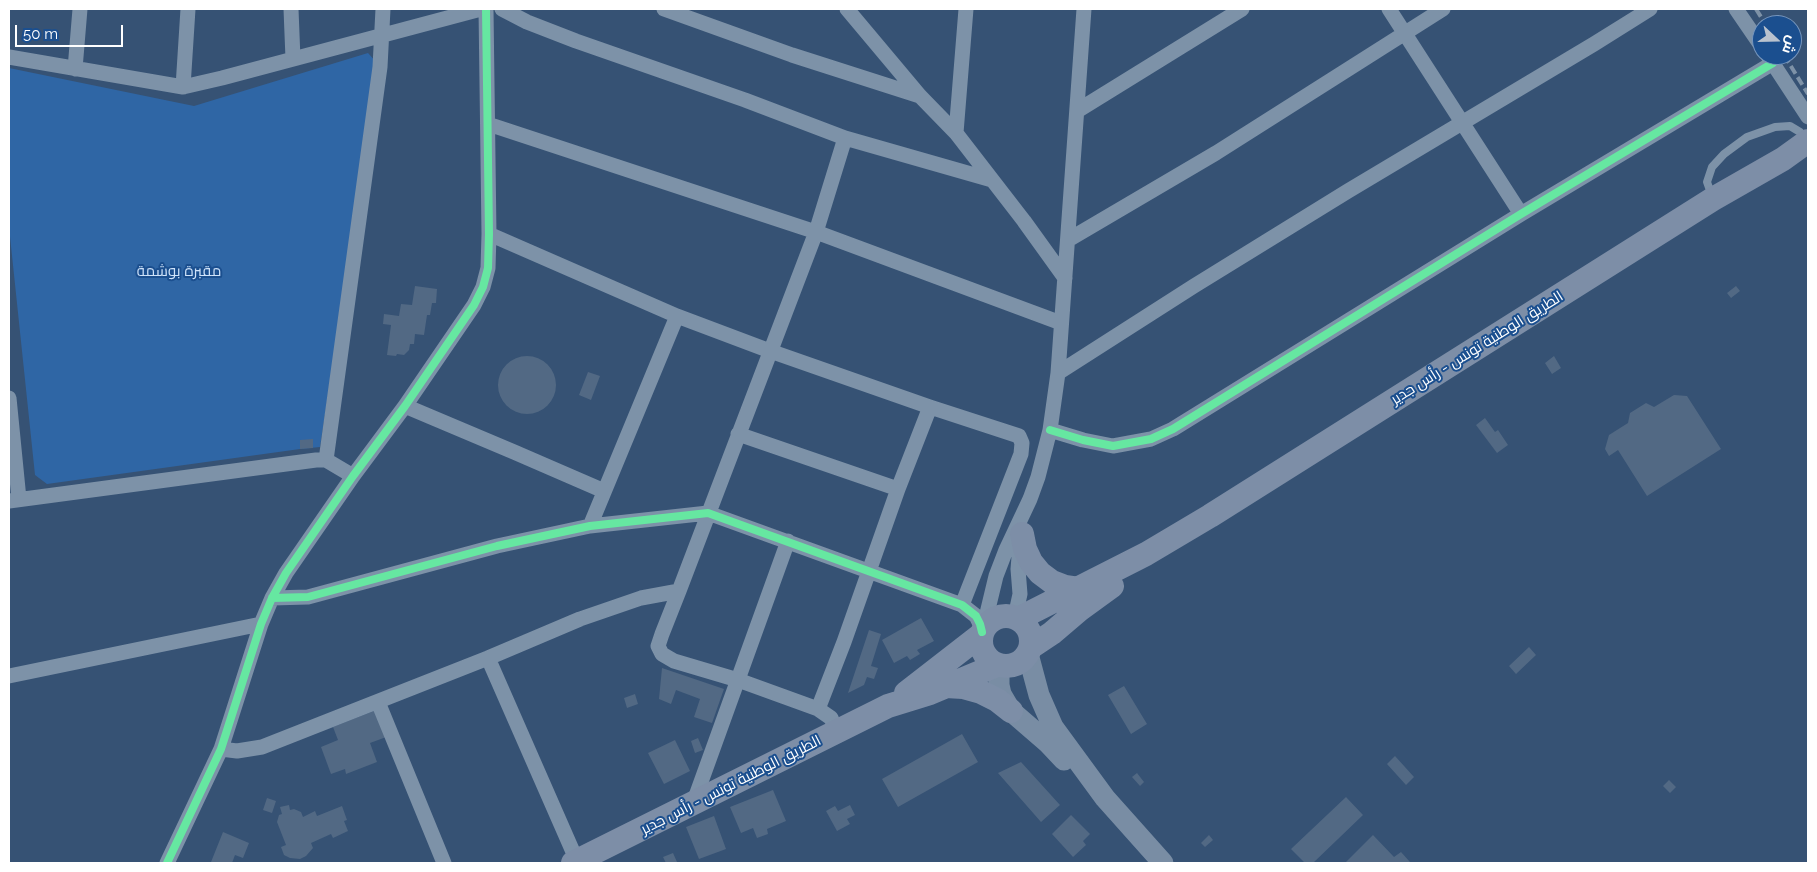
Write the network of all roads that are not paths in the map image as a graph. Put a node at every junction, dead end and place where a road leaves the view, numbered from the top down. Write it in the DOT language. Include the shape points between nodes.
graph roads {
  1 [pos="80,9"];
  2 [pos="188,9"];
  3 [pos="291,9"];
  4 [pos="383,9"];
  5 [pos="481,9"];
  6 [pos="486,9"];
  7 [pos="502,9"];
  8 [pos="664,9"];
  9 [pos="847,9"];
  10 [pos="862,9"];
  11 [pos="966,9"];
  12 [pos="1084,9"];
  13 [pos="1242,9"];
  14 [pos="1389,9"];
  15 [pos="1443,9"];
  16 [pos="1650,9"];
  17 [pos="1736,9"];
  18 [pos="860,25"];
  19 [pos="1404,32"];
  20 [pos="1752,32"];
  21 [pos="382,36"];
  22 [pos="9,57"];
  23 [pos="293,60"];
  24 [pos="1760,65"];
  25 [pos="1774,65"];
  26 [pos="75,69"];
  27 [pos="183,87"];
  28 [pos="920,96"];
  29 [pos="1077,111"];
  30 [pos="1808,117"];
  31 [pos="1463,123"];
  32 [pos="488,124"];
  33 [pos="956,133"];
  34 [pos="845,138"];
  35 [pos="1808,142"];
  36 [pos="992,180"];
  37 [pos="1713,199"];
  38 [pos="1521,214"];
  39 [pos="816,232"];
  40 [pos="490,234"];
  41 [pos="1068,240"];
  42 [pos="1065,278"];
  43 [pos="677,316"];
  44 [pos="1061,323"];
  45 [pos="770,351"];
  46 [pos="1058,373"];
  47 [pos="9,398"];
  48 [pos="405,406"];
  49 [pos="930,407"];
  50 [pos="1050,430"];
  51 [pos="738,434"];
  52 [pos="326,460"];
  53 [pos="353,476"];
  54 [pos="898,488"];
  55 [pos="604,491"];
  56 [pos="1030,499"];
  57 [pos="14,500"];
  58 [pos="708,513"];
  59 [pos="590,526"];
  60 [pos="1022,534"];
  61 [pos="788,541"];
  62 [pos="1146,554"];
  63 [pos="868,571"];
  64 [pos="1079,589"];
  65 [pos="679,591"];
  66 [pos="272,598"];
  67 [pos="962,605"];
  68 [pos="1017,618"];
  69 [pos="261,624"];
  70 [pos="982,632"];
  71 [pos="1029,650"];
  72 [pos="488,658"];
  73 [pos="998,665"];
  74 [pos="9,676"];
  75 [pos="738,680"];
  76 [pos="945,686"];
  77 [pos="378,702"];
  78 [pos="888,706"];
  79 [pos="818,709"];
  80 [pos="1011,711"];
  81 [pos="837,732"];
  82 [pos="221,749"];
  83 [pos="1105,798"];
  84 [pos="694,804"];
  85 [pos="575,862"];
  86 [pos="167,863"];
  87 [pos="444,863"];
  88 [pos="1163,863"];
  1 -- 26 [label="street"];
  2 -- 27 [label="street"];
  3 -- 23 [label="street"];
  4 -- 21 [label="street"];
  5 -- 21 [label="street"];
  6 -- 32 [label="street"];
  7 -- 34 [label="street" via="576,42"];
  8 -- 28 [label="street"];
  9 -- 18 [label="street"];
  10 -- 18 [label="street"];
  11 -- 33 [label="street"];
  12 -- 29 [label="street"];
  13 -- 29 [label="street"];
  14 -- 19 [label="street"];
  15 -- 19 [label="street"];
  16 -- 31 [label="street"];
  17 -- 20 [label="street"];
  18 -- 28 [label="street"];
  19 -- 31 [label="street"];
  19 -- 41 [label="street" via="1216,153"];
  21 -- 23 [label="street"];
  21 -- 52 [label="street"];
  22 -- 26 [label="street"];
  23 -- 27 [label="street"];
  24 -- 38 [label="street"];
  25 -- 30 [label="street"];
  26 -- 27 [label="street"];
  28 -- 33 [label="street"];
  29 -- 41 [label="street"];
  31 -- 38 [label="street"];
  31 -- 46 [label="street" via="1194,286"];
  32 -- 39 [label="street"];
  32 -- 40 [label="street"];
  33 -- 36 [label="street"];
  34 -- 36 [label="street"];
  34 -- 39 [label="street"];
  35 -- 37 [label="main road, الطريق الوطنية تونس - رأس جدير"];
  35 -- 37 [label="lane" via="1790,126 1775,127 1747,138 1712,167 1707,182"];
  36 -- 42 [label="street"];
  37 -- 62 [label="main road, الطريق الوطنية تونس - رأس جدير"];
  38 -- 50 [label="street" via="1152,439 1113,446"];
  39 -- 44 [label="street"];
  39 -- 45 [label="street"];
  40 -- 43 [label="street"];
  40 -- 48 [label="street" via="484,287"];
  41 -- 42 [label="street"];
  42 -- 44 [label="street"];
  43 -- 45 [label="street"];
  43 -- 55 [label="street"];
  44 -- 46 [label="street"];
  45 -- 49 [label="street"];
  45 -- 51 [label="street"];
  46 -- 50 [label="street"];
  47 -- 57 [label="street"];
  48 -- 53 [label="street"];
  48 -- 55 [label="street"];
  49 -- 54 [label="street"];
  49 -- 67 [label="street" via="1014,434 1022,443 1021,454"];
  50 -- 56 [label="street"];
  51 -- 54 [label="street"];
  51 -- 58 [label="street"];
  52 -- 53 [label="street"];
  52 -- 57 [label="street"];
  53 -- 66 [label="street"];
  54 -- 63 [label="street"];
  55 -- 59 [label="street"];
  56 -- 60 [label="street"];
  56 -- 70 [label="street" via="996,576"];
  58 -- 59 [label="street"];
  58 -- 61 [label="street"];
  58 -- 65 [label="street"];
  59 -- 66 [label="street" via="497,546 308,597"];
  60 -- 64 [label="main road" via="1031,562 1040,573 1058,584"];
  60 -- 68 [label="street"];
  61 -- 63 [label="street"];
  61 -- 75 [label="street"];
  62 -- 64 [label="main road, الطريق الوطنية تونس - رأس جدير"];
  62 -- 71 [label="main road, الطريق الوطنية تونس - رأس جدير" via="1115,584"];
  63 -- 67 [label="street"];
  63 -- 79 [label="street"];
  64 -- 68 [label="main road, الطريق الوطنية تونس - رأس جدير"];
  65 -- 72 [label="street" via="641,598 580,619"];
  65 -- 75 [label="street" via="658,646 660,650 674,661"];
  66 -- 69 [label="street"];
  67 -- 70 [label="street" via="976,616"];
  68 -- 70 [label="main road" via="1000,616"];
  68 -- 71 [label="main road" via="1029,631"];
  69 -- 74 [label="street"];
  69 -- 82 [label="street"];
  70 -- 73 [label="main road" via="985,656"];
  70 -- 78 [label="main road, الطريق الوطنية تونس - رأس جدير"];
  71 -- 73 [label="main road" via="1018,663"];
  71 -- 83 [label="street" via="1039,695 1053,726"];
  72 -- 77 [label="street"];
  72 -- 85 [label="street"];
  73 -- 76 [label="main road, الطريق الوطنية تونس - رأس جدير"];
  73 -- 80 [label="street" via="1001,694"];
  75 -- 79 [label="street"];
  75 -- 84 [label="street"];
  76 -- 78 [label="main road, الطريق الوطنية تونس - رأس جدير"];
  76 -- 80 [label="main road" via="980,692"];
  77 -- 82 [label="street" via="262,747 237,751"];
  77 -- 87 [label="street"];
  78 -- 81 [label="main road, الطريق الوطنية تونس - رأس جدير"];
  79 -- 81 [label="street" via="831,718"];
  80 -- 83 [label="street" via="1048,743 1086,784"];
  81 -- 84 [label="main road, الطريق الوطنية تونس - رأس جدير"];
  82 -- 86 [label="street"];
  83 -- 88 [label="street"];
  84 -- 85 [label="main road, الطريق الوطنية تونس - رأس جدير"];
}
